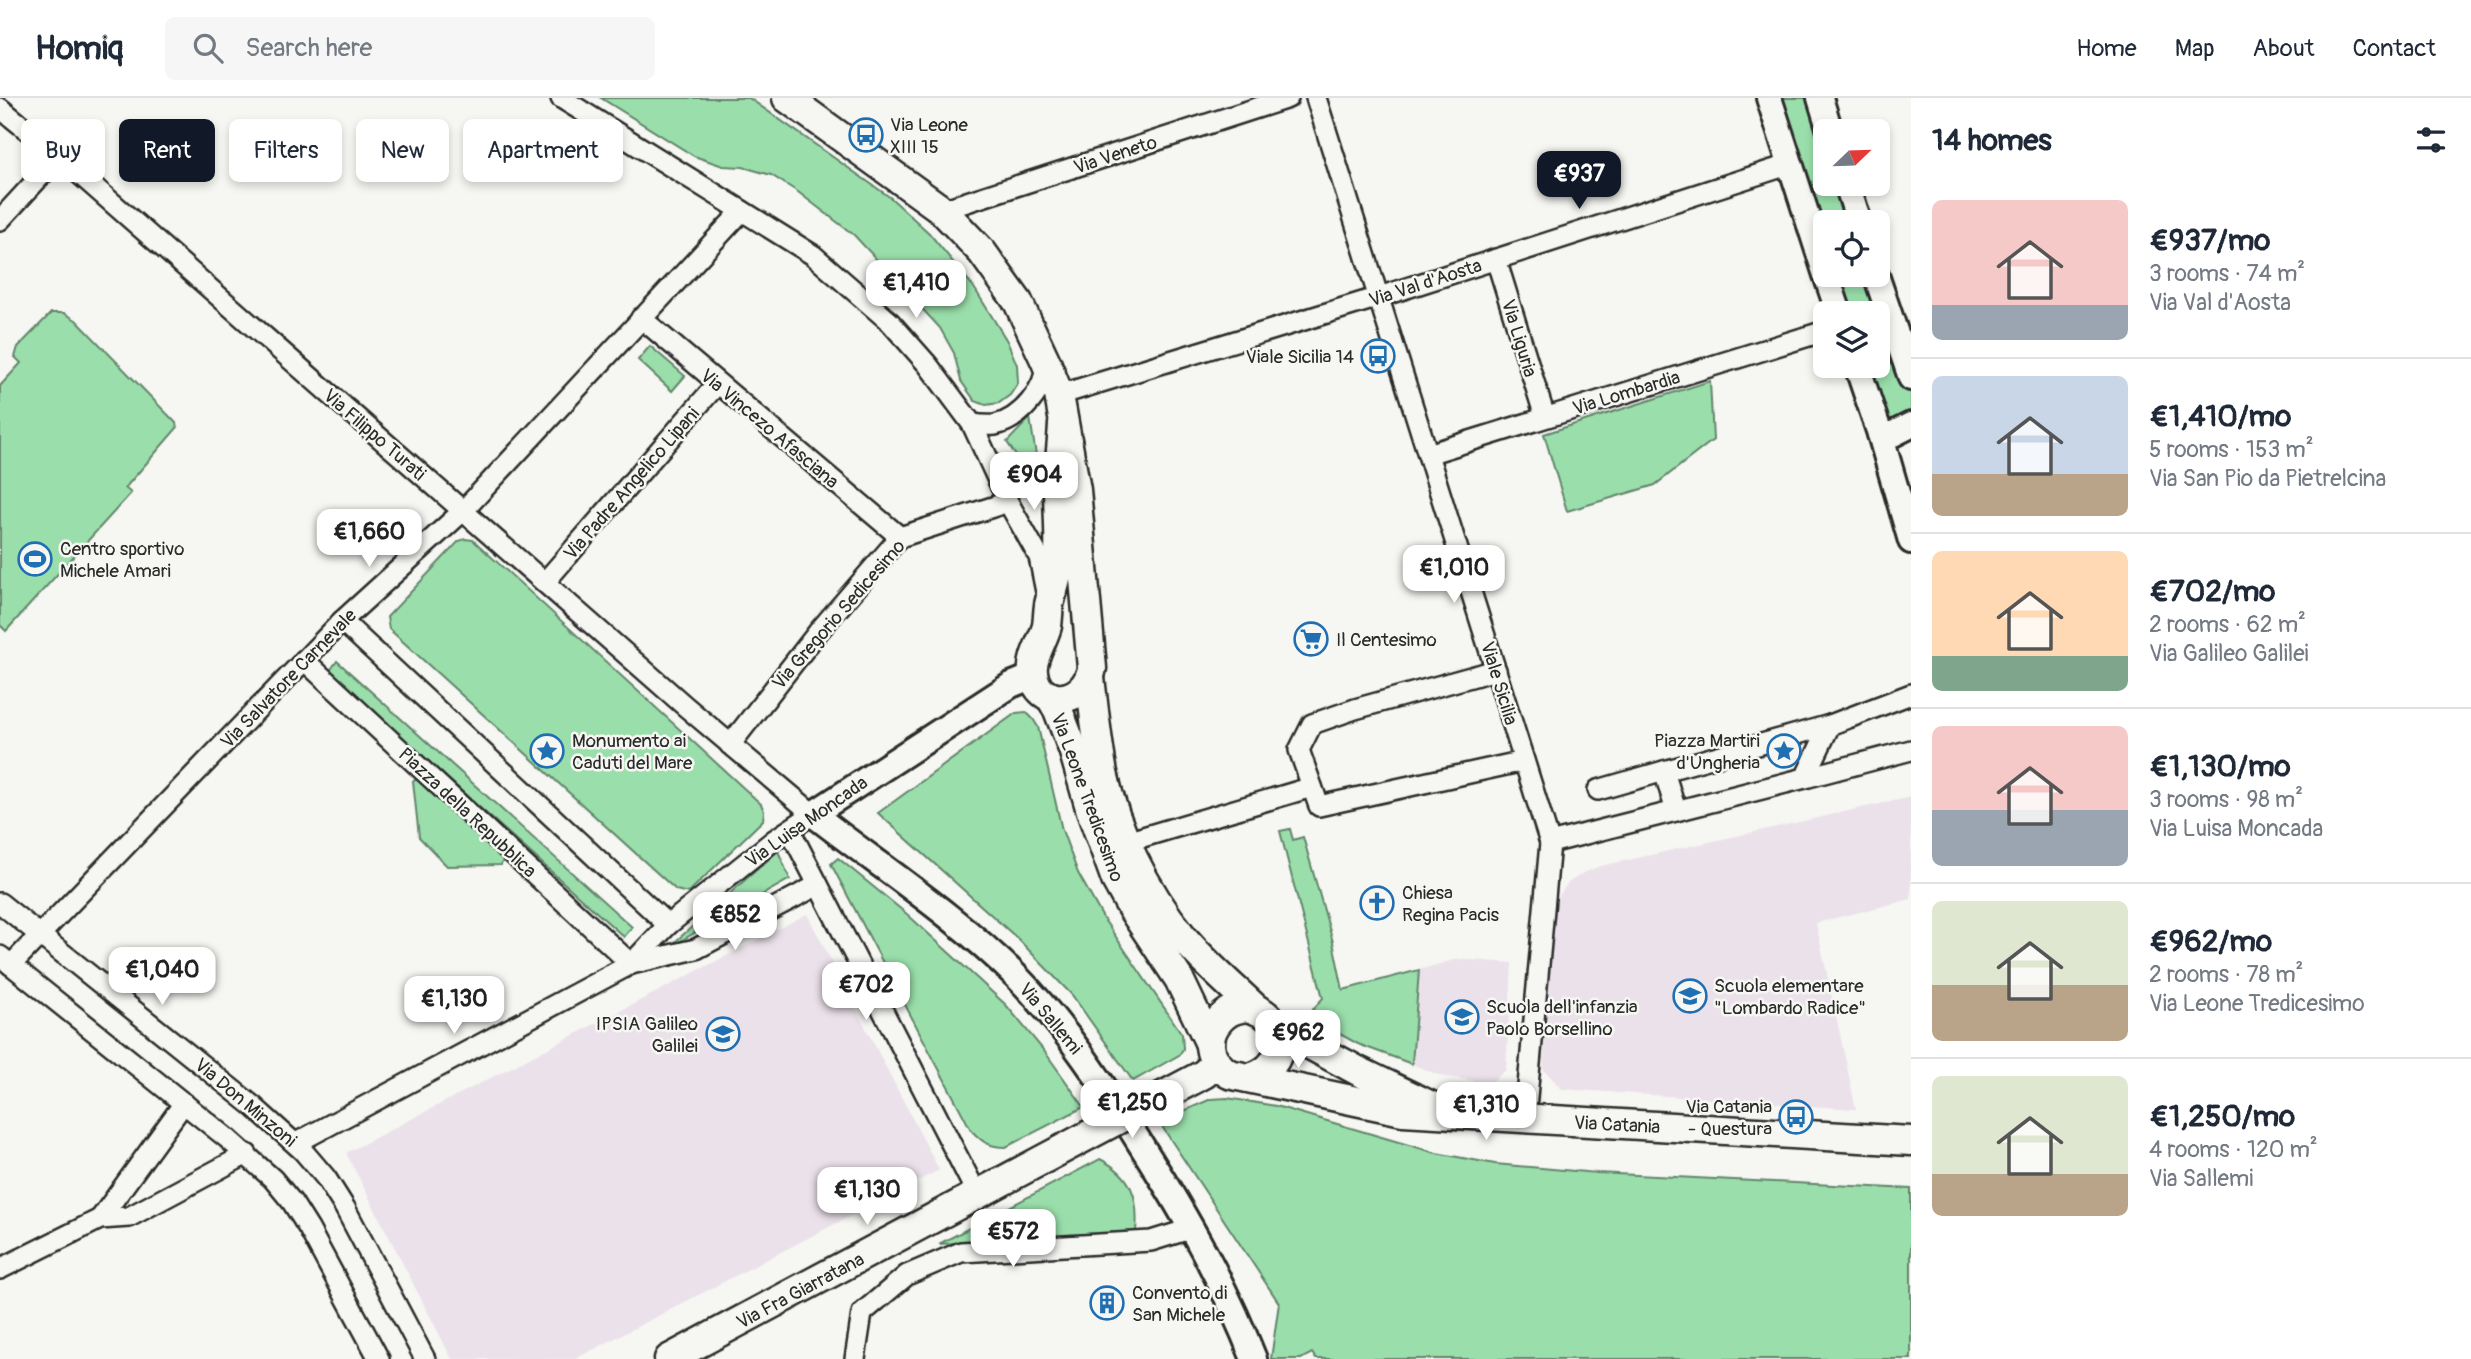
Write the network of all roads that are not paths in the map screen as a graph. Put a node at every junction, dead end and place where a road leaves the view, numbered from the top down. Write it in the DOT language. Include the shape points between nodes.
graph roads {
  1 [pos="561,98"];
  2 [pos="787,98"];
  3 [pos="1288,98"];
  4 [pos="1316,98"];
  5 [pos="1769,98"];
  6 [pos="1820,98"];
  7 [pos="0,108"];
  8 [pos="1826,119"];
  9 [pos="21,125"];
  10 [pos="1791,164"];
  11 [pos="35,182"];
  12 [pos="89,182"];
  13 [pos="942,210"];
  14 [pos="742,211"];
  15 [pos="0,220"];
  16 [pos="1813,233"];
  17 [pos="1496,259"];
  18 [pos="1379,297"];
  19 [pos="641,318"];
  20 [pos="1890,328"];
  21 [pos="1813,335"];
  22 [pos="1046,362"];
  23 [pos="1911,377"];
  24 [pos="1861,378"];
  25 [pos="718,384"];
  26 [pos="1059,395"];
  27 [pos="1545,417"];
  28 [pos="972,424"];
  29 [pos="1063,424"];
  30 [pos="1911,425"];
  31 [pos="1880,433"];
  32 [pos="1428,454"];
  33 [pos="1911,464"];
  34 [pos="1896,489"];
  35 [pos="1008,502"];
  36 [pos="464,510"];
  37 [pos="900,537"];
  38 [pos="1911,541"];
  39 [pos="545,582"];
  40 [pos="1048,608"];
  41 [pos="342,621"];
  42 [pos="1040,648"];
  43 [pos="304,660"];
  44 [pos="1090,668"];
  45 [pos="1496,670"];
  46 [pos="1041,686"];
  47 [pos="1911,694"];
  48 [pos="1830,725"];
  49 [pos="730,745"];
  50 [pos="1911,750"];
  51 [pos="1524,761"];
  52 [pos="1664,771"];
  53 [pos="1805,778"];
  54 [pos="1312,787"];
  55 [pos="1598,790"];
  56 [pos="1676,811"];
  57 [pos="813,814"];
  58 [pos="790,830"];
  59 [pos="1126,842"];
  60 [pos="1550,843"];
  61 [pos="818,885"];
  62 [pos="0,903"];
  63 [pos="668,925"];
  64 [pos="40,935"];
  65 [pos="6,960"];
  66 [pos="631,964"];
  67 [pos="1267,1018"];
  68 [pos="1213,1054"];
  69 [pos="1250,1078"];
  70 [pos="184,1103"];
  71 [pos="1450,1115"];
  72 [pos="1525,1119"];
  73 [pos="1911,1141"];
  74 [pos="296,1143"];
  75 [pos="247,1154"];
  76 [pos="978,1196"];
  77 [pos="100,1219"];
  78 [pos="1193,1228"];
  79 [pos="0,1269"];
  80 [pos="379,1359"];
  81 [pos="425,1359"];
  82 [pos="669,1359"];
  83 [pos="855,1359"];
  84 [pos="1254,1359"];
  1 -- 14 [label="street"];
  2 -- 13 [label="main road"];
  3 -- 13 [label="street, Via Veneto"];
  4 -- 18 [label="street, Viale Sicilia"];
  5 -- 10 [label="street"];
  6 -- 8 [label="street"];
  7 -- 9 [label="street, Via Filippo Turati"];
  10 -- 16 [label="street"];
  10 -- 17 [label="street, Via Val d'Aosta"];
  11 -- 15 [label="street"];
  12 -- 36 [label="street, Via Filippo Turati"];
  13 -- 22 [label="main road" via="982,252 1018,302"];
  14 -- 19 [label="street, Via Salvatore Carnevale"];
  14 -- 28 [label="street" via="813,256 890,322"];
  17 -- 18 [label="street, Via Val d'Aosta"];
  17 -- 27 [label="street, Via Liguria"];
  18 -- 26 [label="street, Via Val d'Aosta"];
  18 -- 32 [label="street, Viale Sicilia"];
  19 -- 25 [label="street, Via Vincezo Afasciana"];
  19 -- 36 [label="street, Via Salvatore Carnevale"];
  20 -- 23 [label="street"];
  21 -- 27 [label="street, Via Lombardia"];
  22 -- 26 [label="main road"];
  22 -- 28 [label="street" via="1046,376 1038,391 1014,415 997,424"];
  24 -- 31 [label="street"];
  25 -- 37 [label="street, Via Vincezo Afasciana"];
  25 -- 39 [label="street, Via Padre Angelico Lipani"];
  26 -- 29 [label="main road"];
  27 -- 32 [label="street, Via Lombardia"];
  28 -- 35 [label="street"];
  29 -- 40 [label="main road" via="1059,553"];
  29 -- 44 [label="main road, Via Leone Tredicesimo" via="1076,490"];
  30 -- 31 [label="street"];
  31 -- 34 [label="street"];
  32 -- 45 [label="street, Viale Sicilia"];
  33 -- 34 [label="street" via="1901,471"];
  34 -- 38 [label="street"];
  35 -- 37 [label="street, Via Gregorio Sedicesimo"];
  35 -- 40 [label="street" via="1039,557"];
  36 -- 39 [label="street, Via Filippo Turati"];
  36 -- 41 [label="street, Via Salvatore Carnevale"];
  37 -- 49 [label="street, Via Gregorio Sedicesimo"];
  39 -- 49 [label="street, Via Filippo Turati"];
  40 -- 42 [label="main road"];
  41 -- 43 [label="street, Via Salvatore Carnevale"];
  41 -- 63 [label="street"];
  42 -- 44 [label="main road" via="1052,641 1077,643"];
  42 -- 46 [label="main road" via="1033,660"];
  43 -- 64 [label="street, Via Salvatore Carnevale"];
  43 -- 66 [label="street, Piazza della Repubblica"];
  44 -- 46 [label="main road" via="1079,693 1069,698"];
  44 -- 59 [label="main road, Via Leone Tredicesimo" via="1103,773"];
  45 -- 51 [label="street, Viale Sicilia"];
  45 -- 54 [label="street" via="1312,724 1299,750"];
  46 -- 57 [label="street, Via Luisa Moncada" via="1000,692"];
  46 -- 68 [label="main road, Via Leone Tredicesimo" via="1058,710 1116,880 1180,979"];
  47 -- 48 [label="street"];
  48 -- 52 [label="street"];
  48 -- 53 [label="street"];
  49 -- 57 [label="street, Via Filippo Turati"];
  50 -- 53 [label="street"];
  51 -- 54 [label="street" via="1319,806"];
  51 -- 60 [label="street, Viale Sicilia"];
  52 -- 55 [label="street"];
  52 -- 56 [label="street"];
  53 -- 56 [label="street"];
  54 -- 59 [label="street"];
  56 -- 60 [label="street"];
  57 -- 58 [label="street, Via Luisa Moncada"];
  57 -- 78 [label="street, Via Sallemi" via="987,949 1032,993 1098,1075"];
  58 -- 61 [label="street"];
  58 -- 63 [label="street, Via Luisa Moncada"];
  59 -- 67 [label="main road, Via Leone Tredicesimo" via="1181,935"];
  60 -- 72 [label="street, Viale Sicilia"];
  61 -- 66 [label="street" via="696,949"];
  61 -- 76 [label="street"];
  62 -- 64 [label="street, Via Don Minzoni"];
  63 -- 66 [label="street, Via Luisa Moncada"];
  64 -- 65 [label="street, Via Salvatore Carnevale"];
  64 -- 74 [label="street, Via Don Minzoni"];
  65 -- 70 [label="street, Via Don Minzoni"];
  66 -- 74 [label="street, Via Luisa Moncada"];
  67 -- 68 [label="main road" via="1247,1008 1225,1014 1212,1032"];
  67 -- 69 [label="main road" via="1279,1036 1276,1059 1269,1069"];
  67 -- 71 [label="main road, Via Leone Tredicesimo" via="1360,1072"];
  68 -- 69 [label="main road" via="1229,1074"];
  68 -- 76 [label="main road, Via Fra Giarratana, bridge" via="1204,1074"];
  69 -- 71 [label="main road, Via Catania" via="1403,1111"];
  70 -- 75 [label="street, Via Don Minzoni"];
  70 -- 77 [label="street"];
  71 -- 72 [label="main road, Via Catania"];
  72 -- 73 [label="main road, Via Catania"];
  74 -- 81 [label="street, Via Don Minzoni" via="345,1208"];
  75 -- 77 [label="street" via="128,1217"];
  75 -- 80 [label="street, Via Don Minzoni" via="292,1202"];
  76 -- 82 [label="main road, Via Fra Giarratana"];
  77 -- 79 [label="street"];
  78 -- 83 [label="street" via="1151,1241 961,1252 907,1275 862,1313"];
  78 -- 84 [label="street, Via Sallemi" via="1233,1304"];
}
